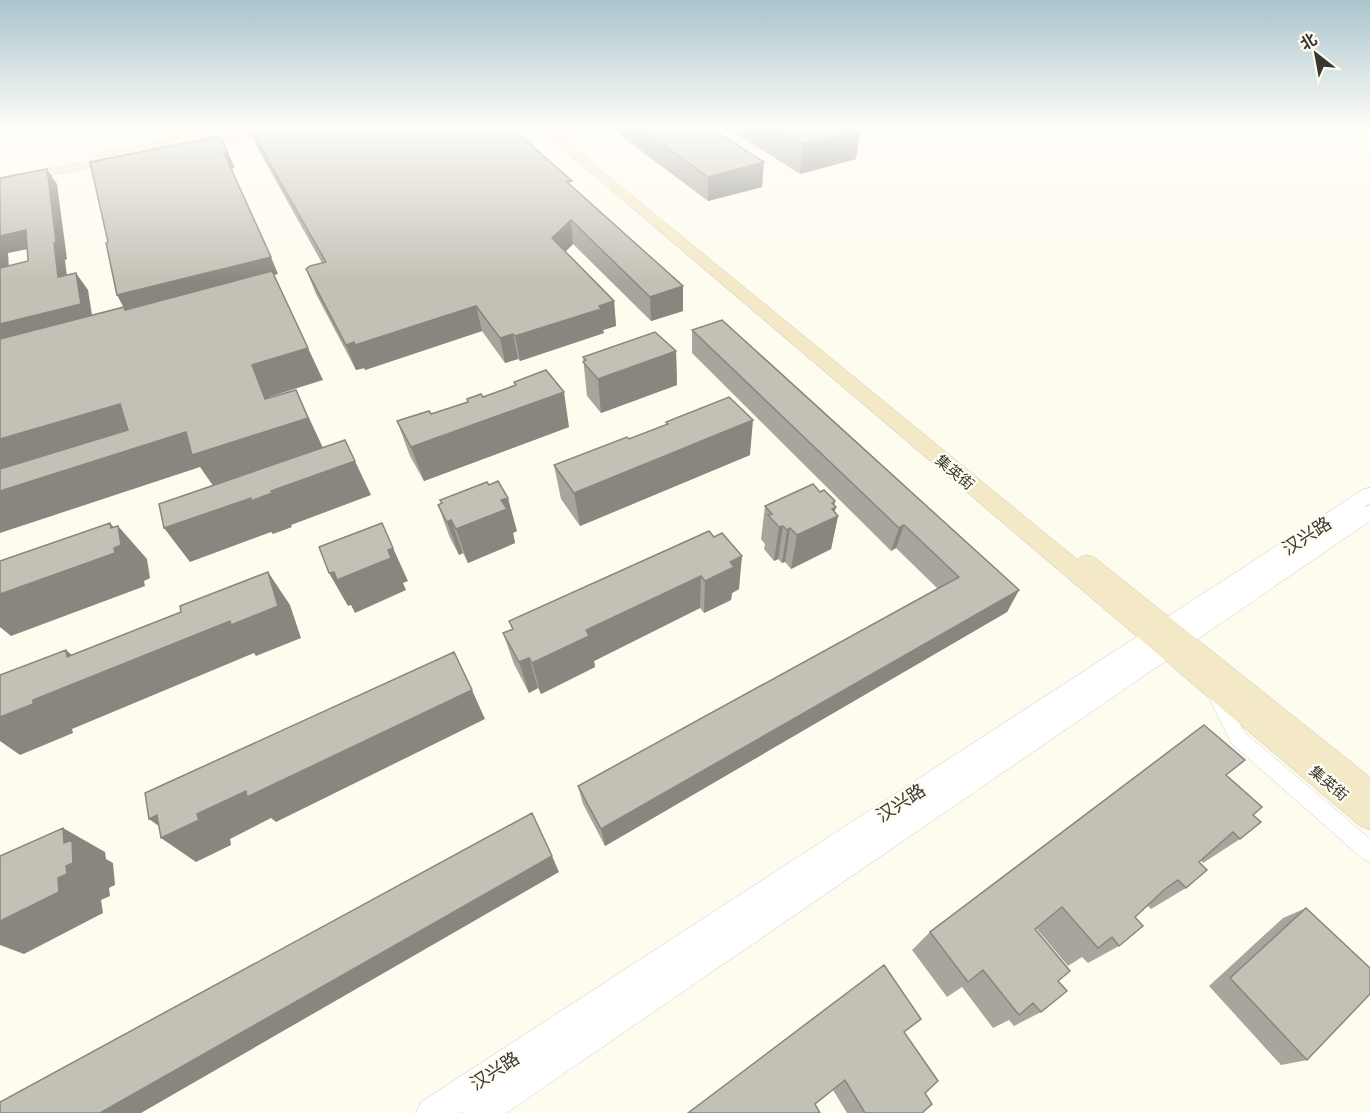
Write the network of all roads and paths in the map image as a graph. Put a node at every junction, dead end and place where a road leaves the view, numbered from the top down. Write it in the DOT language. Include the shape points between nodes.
graph roads {
  1 [pos="21,178"];
  2 [pos="605,178"];
  3 [pos="615,178"];
  4 [pos="0,182"];
  5 [pos="1370,494"];
  6 [pos="1370,512"];
  7 [pos="1167,638"];
  8 [pos="1212,686"];
  9 [pos="1370,794"];
  10 [pos="1370,817"];
  11 [pos="1370,852"];
  12 [pos="432,1113"];
  13 [pos="478,1113"];
  1 -- 4 [label="main road"];
  2 -- 7 [label="main road, 集英街"];
  3 -- 7 [label="main road, 集英街"];
  5 -- 7 [label="street, 汉兴路"];
  6 -- 7 [label="street, 汉兴路"];
  7 -- 8 [label="main road, 集英街"];
  7 -- 9 [label="main road, 集英街"];
  7 -- 12 [label="street, 汉兴路"];
  7 -- 13 [label="street, 汉兴路"];
  8 -- 10 [label="main road, 集英街"];
  8 -- 11 [label="street" via="1238,738"];
}
